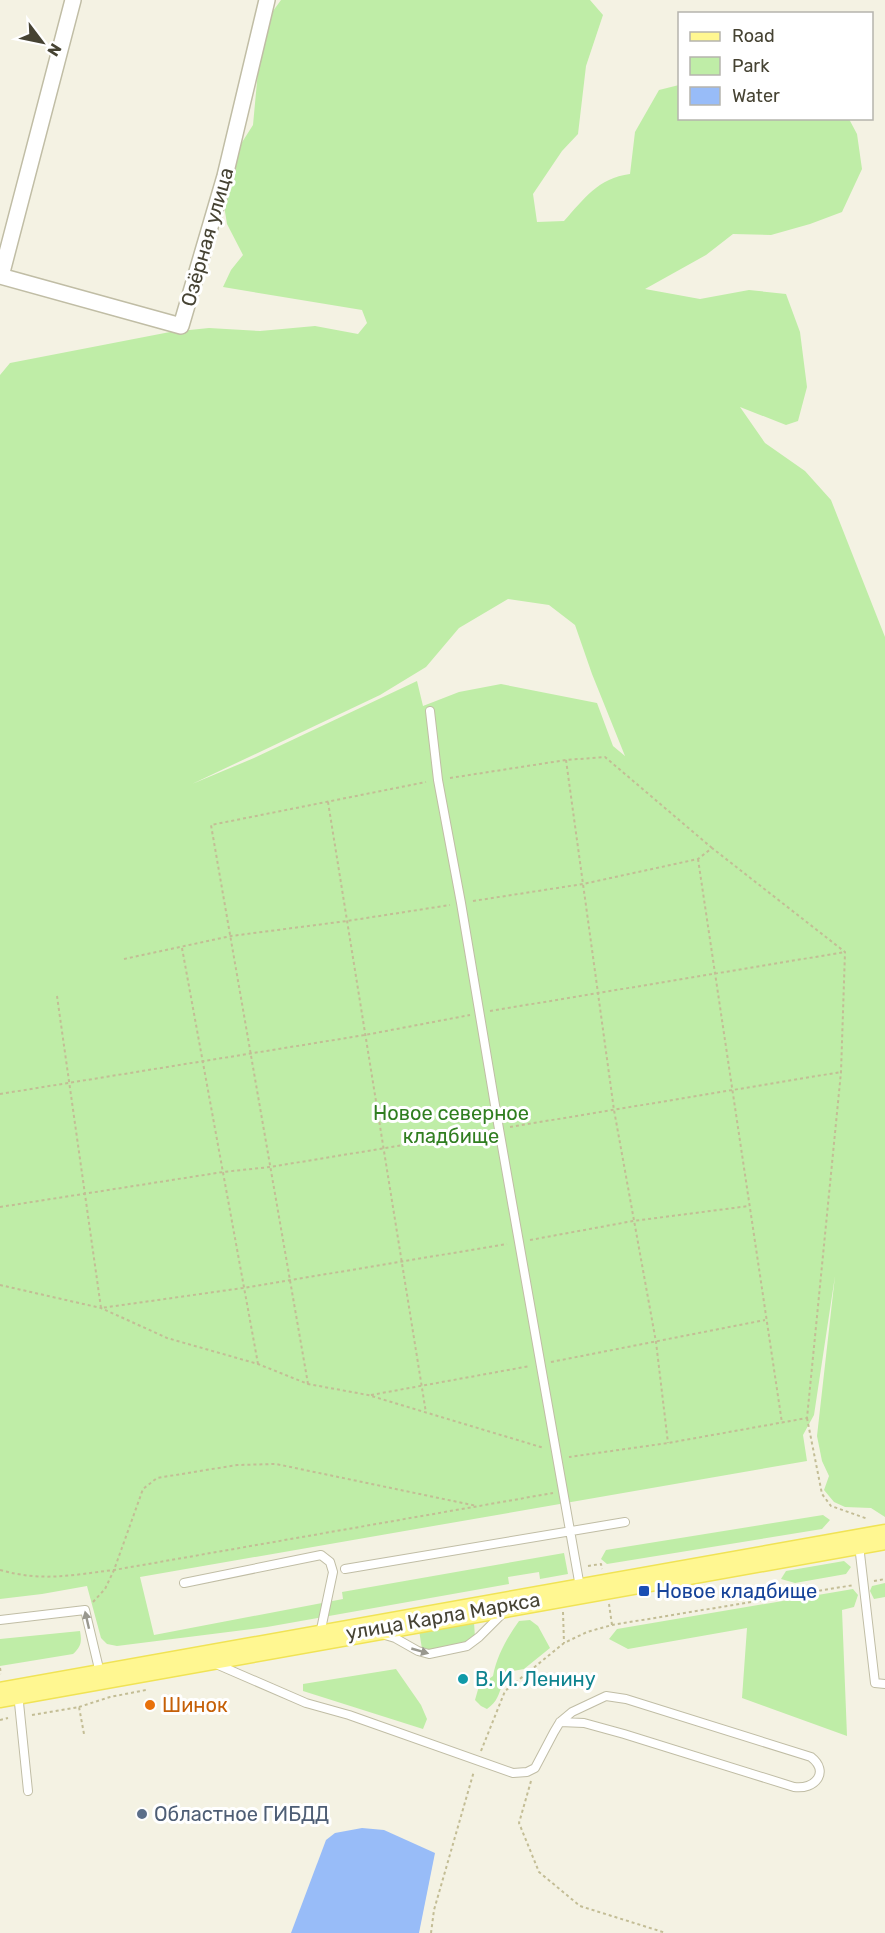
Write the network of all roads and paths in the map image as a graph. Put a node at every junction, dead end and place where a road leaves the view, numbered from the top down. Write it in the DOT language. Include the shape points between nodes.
graph roads {
  1 [pos="73,0"];
  2 [pos="267,0"];
  3 [pos="1,276"];
  4 [pos="430,711"];
  5 [pos="566,760"];
  6 [pos="438,780"];
  7 [pos="328,802"];
  8 [pos="712,848"];
  9 [pos="698,859"];
  10 [pos="583,884"];
  11 [pos="461,903"];
  12 [pos="347,921"];
  13 [pos="231,936"];
  14 [pos="182,948"];
  15 [pos="845,952"];
  16 [pos="124,959"];
  17 [pos="716,975"];
  18 [pos="598,993"];
  19 [pos="57,996"];
  20 [pos="481,1012"];
  21 [pos="365,1035"];
  22 [pos="251,1053"];
  23 [pos="202,1061"];
  24 [pos="841,1072"];
  25 [pos="70,1083"];
  26 [pos="732,1090"];
  27 [pos="0,1094"];
  28 [pos="614,1110"];
  29 [pos="499,1129"];
  30 [pos="384,1149"];
  31 [pos="270,1167"];
  32 [pos="223,1172"];
  33 [pos="85,1195"];
  34 [pos="749,1206"];
  35 [pos="0,1208"];
  36 [pos="633,1221"];
  37 [pos="520,1241"];
  38 [pos="402,1263"];
  39 [pos="290,1280"];
  40 [pos="0,1285"];
  41 [pos="243,1288"];
  42 [pos="101,1308"];
  43 [pos="765,1320"];
  44 [pos="656,1342"];
  45 [pos="258,1364"];
  46 [pos="540,1364"];
  47 [pos="308,1384"];
  48 [pos="422,1386"];
  49 [pos="368,1395"];
  50 [pos="426,1413"];
  51 [pos="807,1418"];
  52 [pos="782,1423"];
  53 [pos="668,1443"];
  54 [pos="556,1455"];
  55 [pos="563,1492"];
  56 [pos="480,1506"];
  57 [pos="625,1522"];
  58 [pos="879,1529"];
  59 [pos="569,1530"];
  60 [pos="859,1542"];
  61 [pos="0,1565"];
  62 [pos="345,1569"];
  63 [pos="0,1570"];
  64 [pos="114,1570"];
  65 [pos="184,1583"];
  66 [pos="572,1593"];
  67 [pos="516,1603"];
  68 [pos="85,1610"];
  69 [pos="0,1620"];
  70 [pos="366,1630"];
  71 [pos="319,1638"];
  72 [pos="564,1643"];
  73 [pos="204,1659"];
  74 [pos="885,1684"];
  75 [pos="105,1687"];
  76 [pos="9,1693"];
  77 [pos="79,1707"];
  78 [pos="8,1718"];
  79 [pos="0,1720"];
  80 [pos="560,1722"];
  81 [pos="535,1768"];
  82 [pos="28,1791"];
  83 [pos="666,1933"];
  1 -- 3 [label="street"];
  2 -- 3 [label="street, Озёрная улица" via="225,176 181,326"];
  4 -- 6 [label="lane"];
  5 -- 6 [label="path"];
  5 -- 8 [label="path" via="605,757"];
  5 -- 10 [label="path"];
  6 -- 7 [label="path"];
  6 -- 11 [label="lane"];
  7 -- 12 [label="path"];
  7 -- 13 [label="path" via="211,825"];
  8 -- 9 [label="path"];
  8 -- 15 [label="path"];
  9 -- 10 [label="path"];
  9 -- 17 [label="path"];
  10 -- 11 [label="path"];
  10 -- 18 [label="path"];
  11 -- 12 [label="path"];
  11 -- 20 [label="lane"];
  12 -- 13 [label="path"];
  12 -- 21 [label="path"];
  13 -- 14 [label="path"];
  13 -- 22 [label="path"];
  14 -- 16 [label="path"];
  14 -- 23 [label="path"];
  15 -- 17 [label="path"];
  15 -- 24 [label="path"];
  17 -- 18 [label="path"];
  17 -- 26 [label="path"];
  18 -- 20 [label="path"];
  18 -- 28 [label="path"];
  19 -- 25 [label="path"];
  20 -- 21 [label="path"];
  20 -- 29 [label="lane"];
  21 -- 22 [label="path"];
  21 -- 30 [label="path"];
  22 -- 23 [label="path"];
  22 -- 31 [label="path"];
  23 -- 25 [label="path"];
  23 -- 32 [label="path"];
  24 -- 26 [label="path"];
  24 -- 51 [label="path"];
  25 -- 27 [label="path"];
  25 -- 33 [label="path"];
  26 -- 28 [label="path"];
  26 -- 34 [label="path"];
  28 -- 29 [label="path"];
  28 -- 36 [label="path"];
  29 -- 30 [label="path"];
  29 -- 37 [label="lane"];
  30 -- 31 [label="path"];
  30 -- 38 [label="path"];
  31 -- 32 [label="path"];
  31 -- 39 [label="path"];
  32 -- 33 [label="path"];
  32 -- 41 [label="path"];
  33 -- 35 [label="path"];
  33 -- 42 [label="path"];
  34 -- 36 [label="path"];
  34 -- 43 [label="path"];
  36 -- 37 [label="path"];
  36 -- 44 [label="path"];
  37 -- 38 [label="path"];
  37 -- 46 [label="lane"];
  38 -- 39 [label="path"];
  38 -- 48 [label="path"];
  39 -- 41 [label="path"];
  39 -- 47 [label="path"];
  40 -- 42 [label="path"];
  41 -- 42 [label="path"];
  41 -- 45 [label="path"];
  42 -- 45 [label="path" via="167,1338"];
  43 -- 44 [label="path"];
  43 -- 52 [label="path"];
  44 -- 46 [label="path"];
  44 -- 53 [label="path"];
  45 -- 47 [label="path"];
  46 -- 48 [label="path"];
  46 -- 54 [label="lane"];
  47 -- 49 [label="path"];
  48 -- 49 [label="path"];
  48 -- 50 [label="path"];
  49 -- 50 [label="path"];
  50 -- 54 [label="path"];
  51 -- 52 [label="path"];
  51 -- 58 [label="path" via="822,1494 831,1506"];
  52 -- 53 [label="path"];
  53 -- 54 [label="path"];
  54 -- 55 [label="lane"];
  55 -- 56 [label="path"];
  55 -- 59 [label="lane"];
  56 -- 64 [label="path"];
  56 -- 64 [label="path" via="276,1464 237,1465 157,1478 143,1489"];
  57 -- 59 [label="lane"];
  58 -- 60 [label="main road, улица Карла Маркса"];
  59 -- 62 [label="lane"];
  59 -- 66 [label="lane"];
  60 -- 66 [label="main road, улица Карла Маркса"];
  60 -- 74 [label="lane" via="875,1683"];
  61 -- 63 [label="path"];
  63 -- 64 [label="path" via="49,1578"];
  64 -- 68 [label="path" via="105,1589"];
  65 -- 71 [label="lane" via="321,1555 330,1562 333,1572"];
  66 -- 67 [label="main road, улица Карла Маркса"];
  66 -- 72 [label="path"];
  67 -- 70 [label="main road, улица Карла Маркса"];
  70 -- 67 [label="lane, one-way" via="429,1654 467,1646"];
  68 -- 69 [label="lane"];
  75 -- 68 [label="lane, one-way"];
  70 -- 71 [label="main road, улица Карла Маркса"];
  71 -- 73 [label="main road, улица Карла Маркса"];
  73 -- 75 [label="main road, улица Карла Маркса"];
  73 -- 81 [label="lane" via="306,1703 513,1773"];
  75 -- 76 [label="main road, улица Карла Маркса"];
  75 -- 77 [label="path"];
  76 -- 82 [label="lane"];
  78 -- 79 [label="path"];
  80 -- 80 [label="lane" via="606,1696 626,1698 811,1757 820,1768 819,1775 816,1782 802,1788 584,1723"];
  80 -- 81 [label="lane"];
  81 -- 83 [label="path" via="519,1823 539,1872 580,1906"];
}
